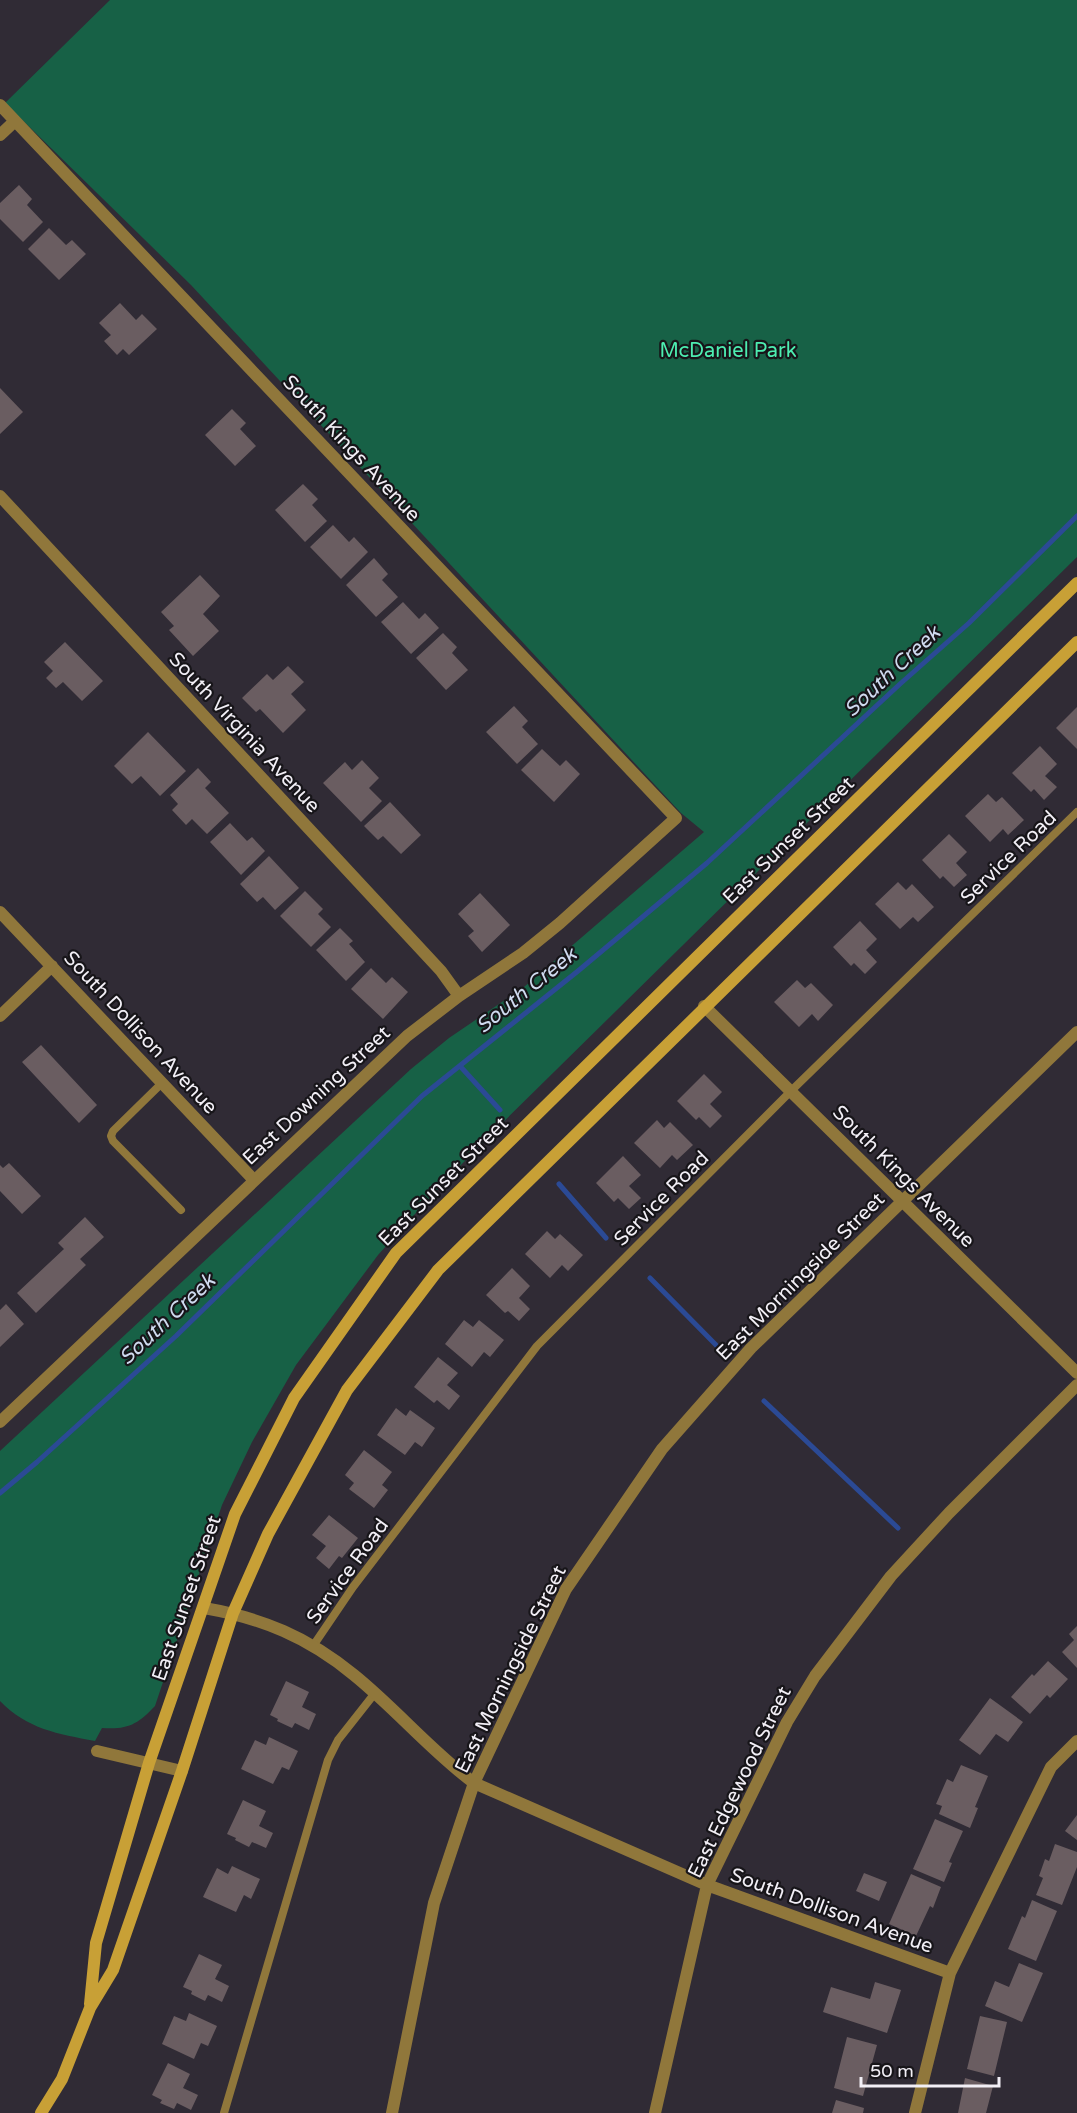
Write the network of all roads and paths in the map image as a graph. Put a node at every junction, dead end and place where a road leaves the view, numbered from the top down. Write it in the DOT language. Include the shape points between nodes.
graph roads {
  1 [pos="0,105"];
  2 [pos="15,121"];
  3 [pos="0,135"];
  4 [pos="0,496"];
  5 [pos="1077,584"];
  6 [pos="1077,642"];
  7 [pos="1077,813"];
  8 [pos="676,818"];
  9 [pos="0,912"];
  10 [pos="52,966"];
  11 [pos="459,996"];
  12 [pos="705,1006"];
  13 [pos="0,1016"];
  14 [pos="1077,1032"];
  15 [pos="162,1083"];
  16 [pos="791,1091"];
  17 [pos="254,1180"];
  18 [pos="902,1202"];
  19 [pos="182,1210"];
  20 [pos="1077,1372"];
  21 [pos="1077,1385"];
  22 [pos="0,1422"];
  23 [pos="204,1608"];
  24 [pos="233,1613"];
  25 [pos="313,1646"];
  26 [pos="375,1693"];
  27 [pos="1077,1741"];
  28 [pos="97,1751"];
  29 [pos="149,1763"];
  30 [pos="182,1771"];
  31 [pos="474,1784"];
  32 [pos="707,1885"];
  33 [pos="950,1973"];
  34 [pos="90,2008"];
  35 [pos="41,2113"];
  36 [pos="224,2113"];
  37 [pos="392,2113"];
  38 [pos="655,2113"];
  39 [pos="915,2113"];
  1 -- 2 [label="street, South Kings Avenue"];
  2 -- 3 [label="street"];
  2 -- 8 [label="street, South Kings Avenue"];
  4 -- 11 [label="street, South Virginia Avenue" via="441,970"];
  5 -- 23 [label="main road, East Sunset Street" via="396,1253 294,1398 235,1514"];
  6 -- 12 [label="main road, East Sunset Street"];
  7 -- 16 [label="lane, Service Road"];
  8 -- 11 [label="street, East Downing Street" via="560,923"];
  9 -- 10 [label="street, South Dollison Avenue"];
  10 -- 13 [label="street"];
  10 -- 15 [label="street, South Dollison Avenue"];
  11 -- 17 [label="street, East Downing Street" via="407,1036"];
  12 -- 16 [label="street, South Kings Avenue"];
  12 -- 24 [label="main road, East Sunset Street" via="438,1270 347,1390 268,1534"];
  14 -- 18 [label="street, East Morningside Street"];
  15 -- 17 [label="street, South Dollison Avenue"];
  15 -- 19 [label="lane" via="111,1136"];
  16 -- 18 [label="street, South Kings Avenue"];
  16 -- 25 [label="lane, Service Road" via="537,1346 353,1587"];
  17 -- 22 [label="street, East Downing Street"];
  18 -- 20 [label="street, South Kings Avenue"];
  18 -- 31 [label="street, East Morningside Street" via="752,1348 662,1449 566,1589"];
  21 -- 32 [label="street, East Edgewood Street" via="949,1513 891,1576 849,1630 787,1722"];
  23 -- 24 [label="street, South Dollison Avenue"];
  23 -- 29 [label="main road, East Sunset Street"];
  24 -- 25 [label="street, South Dollison Avenue" via="257,1619"];
  24 -- 30 [label="main road, East Sunset Street"];
  25 -- 26 [label="street, South Dollison Avenue"];
  26 -- 31 [label="street, South Dollison Avenue"];
  26 -- 36 [label="lane" via="327,1760"];
  27 -- 33 [label="street" via="1051,1767"];
  28 -- 29 [label="street"];
  29 -- 30 [label="street"];
  29 -- 34 [label="main road, East Sunset Street" via="96,1943"];
  30 -- 34 [label="main road, East Sunset Street" via="113,1970"];
  31 -- 32 [label="street, South Dollison Avenue"];
  31 -- 37 [label="street, East Morningside Street" via="434,1903"];
  32 -- 33 [label="street, South Dollison Avenue"];
  32 -- 38 [label="street, East Edgewood Street"];
  33 -- 39 [label="street"];
  34 -- 35 [label="main road, East Sunset Street" via="62,2079"];
}
